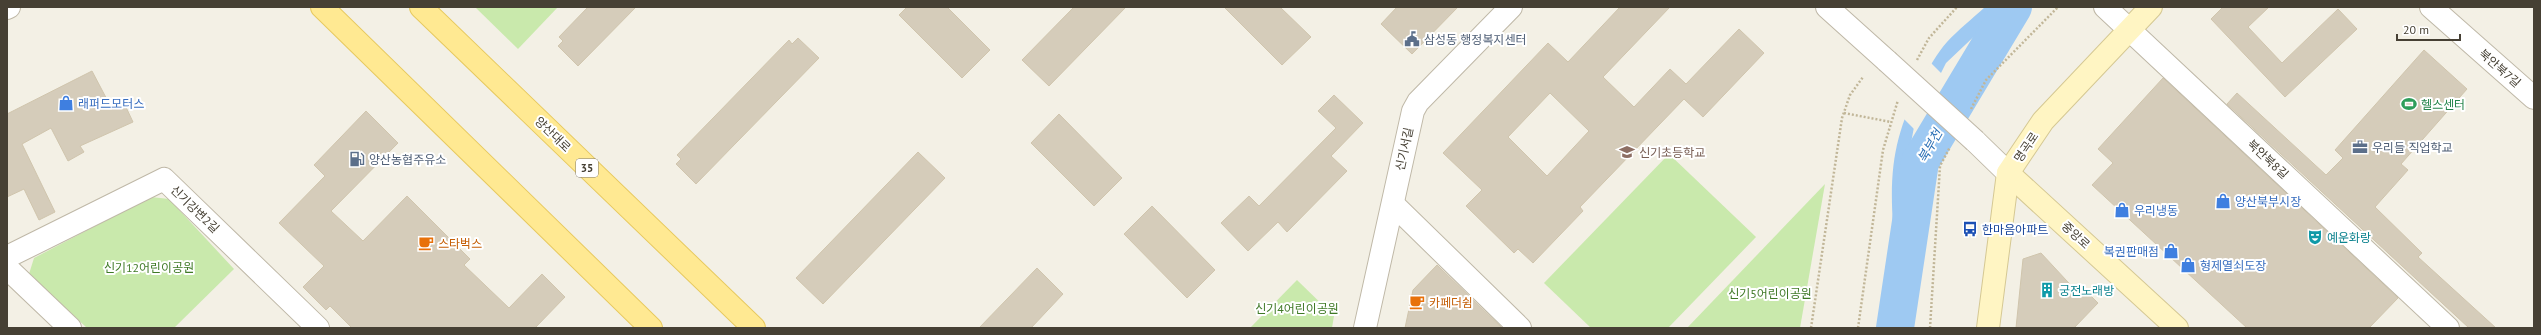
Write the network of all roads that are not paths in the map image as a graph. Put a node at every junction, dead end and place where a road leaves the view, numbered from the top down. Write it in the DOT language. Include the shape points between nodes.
graph roads {
  1 [pos="307,7"];
  2 [pos="421,7"];
  3 [pos="1511,7"];
  4 [pos="1827,7"];
  5 [pos="2105,7"];
  6 [pos="2151,7"];
  7 [pos="2431,7"];
  8 [pos="326,11"];
  9 [pos="2130,30"];
  10 [pos="2534,98"];
  11 [pos="2008,173"];
  12 [pos="1393,204"];
  13 [pos="7,257"];
  14 [pos="7,268"];
  15 [pos="70,328"];
  16 [pos="318,328"];
  17 [pos="651,328"];
  18 [pos="754,328"];
  19 [pos="1365,328"];
  20 [pos="1520,328"];
  21 [pos="1988,328"];
  22 [pos="2177,328"];
  23 [pos="2448,328"];
  1 -- 8 [label="main road"];
  2 -- 18 [label="main road, 양산대로 / 35"];
  3 -- 12 [label="street, 신기서길" via="1418,102 1413,111"];
  4 -- 11 [label="street, 중앙로, bridge"];
  5 -- 9 [label="street, 북안북8길"];
  6 -- 9 [label="main road, 명곡로"];
  7 -- 10 [label="street, 북안북7길"];
  8 -- 17 [label="main road"];
  9 -- 11 [label="main road, 명곡로" via="2043,121"];
  9 -- 23 [label="street, 북안북8길"];
  11 -- 21 [label="main road, 명곡로"];
  11 -- 22 [label="main road, 중앙로"];
  12 -- 19 [label="street, 신기서길"];
  12 -- 20 [label="street"];
  13 -- 16 [label="street, 신기강변2길" via="164,179"];
  14 -- 15 [label="street"];
}
